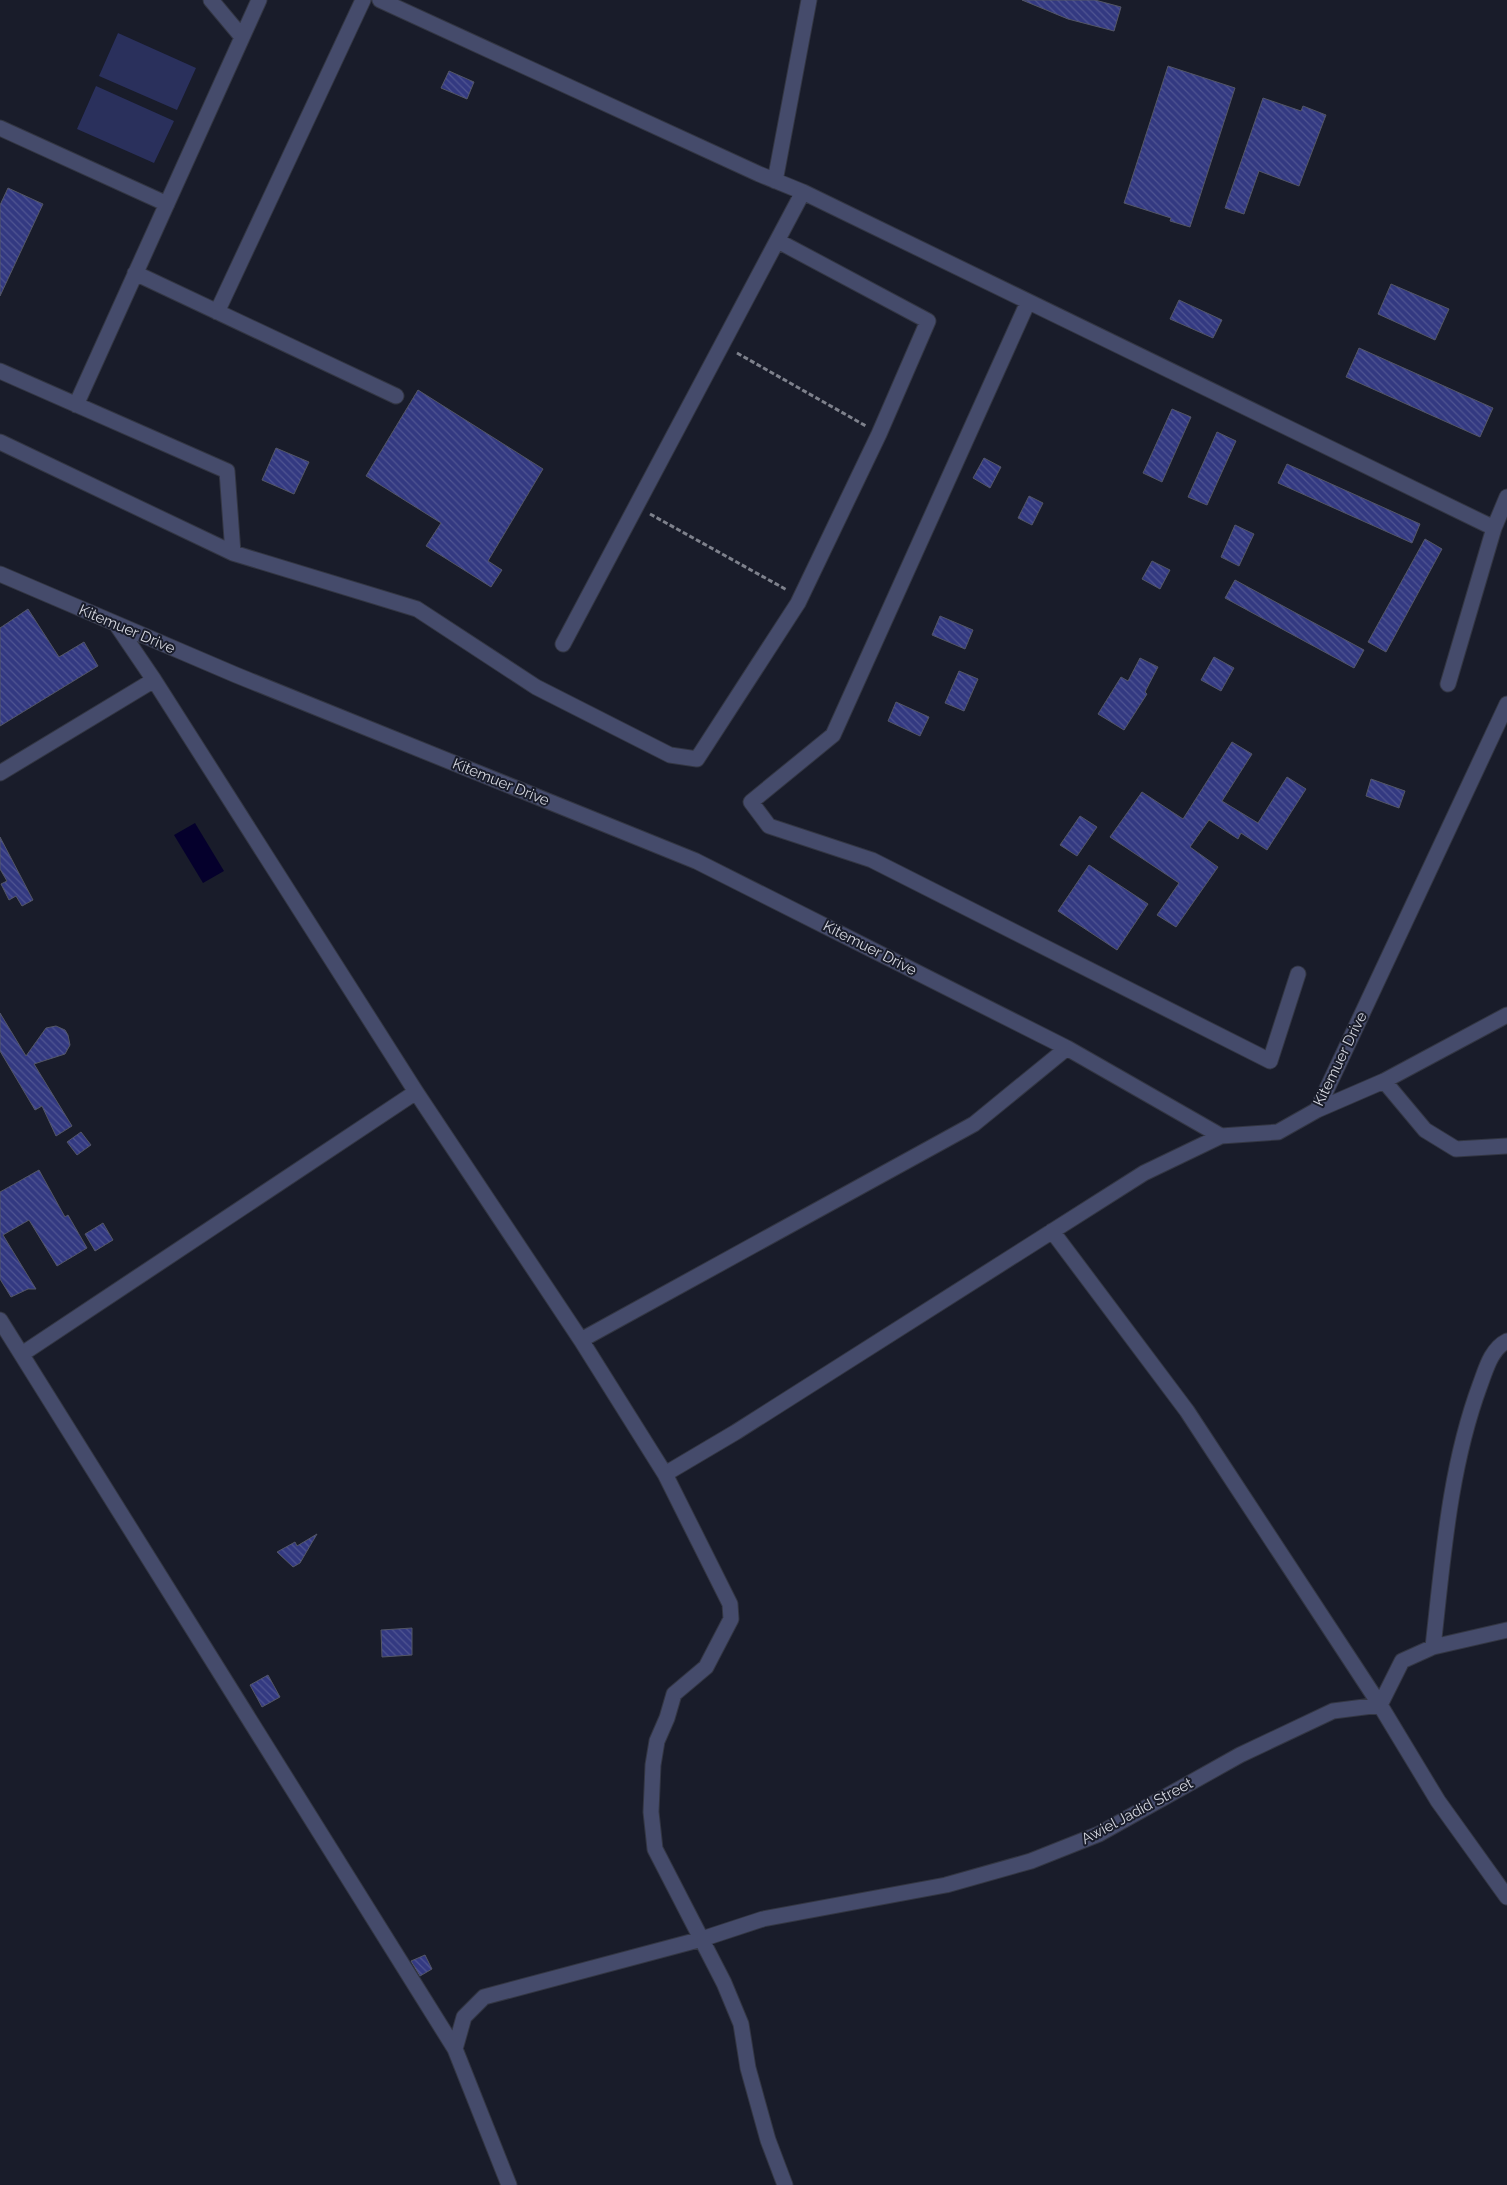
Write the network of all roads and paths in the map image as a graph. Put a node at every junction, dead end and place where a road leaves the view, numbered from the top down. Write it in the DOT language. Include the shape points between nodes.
graph roads {
  1 [pos="211,0"];
  2 [pos="259,0"];
  3 [pos="363,0"];
  4 [pos="380,0"];
  5 [pos="809,0"];
  6 [pos="242,37"];
  7 [pos="0,128"];
  8 [pos="776,181"];
  9 [pos="804,192"];
  10 [pos="166,204"];
  11 [pos="778,241"];
  12 [pos="135,273"];
  13 [pos="1028,302"];
  14 [pos="217,312"];
  15 [pos="722,345"];
  16 [pos="0,371"];
  17 [pos="396,396"];
  18 [pos="76,405"];
  19 [pos="879,434"];
  20 [pos="0,442"];
  21 [pos="1507,497"];
  22 [pos="636,506"];
  23 [pos="1494,528"];
  24 [pos="233,553"];
  25 [pos="0,574"];
  26 [pos="801,598"];
  27 [pos="116,624"];
  28 [pos="563,644"];
  29 [pos="154,680"];
  30 [pos="1448,684"];
  31 [pos="1507,704"];
  32 [pos="0,773"];
  33 [pos="1298,974"];
  34 [pos="1507,1015"];
  35 [pos="1068,1048"];
  36 [pos="1384,1081"];
  37 [pos="416,1092"];
  38 [pos="1317,1110"];
  39 [pos="1221,1136"];
  40 [pos="1507,1146"];
  41 [pos="1052,1231"];
  42 [pos="0,1320"];
  43 [pos="581,1340"];
  44 [pos="1507,1341"];
  45 [pos="22,1354"];
  46 [pos="664,1474"];
  47 [pos="1507,1630"];
  48 [pos="1433,1647"];
  49 [pos="1380,1705"];
  50 [pos="1507,1897"];
  51 [pos="702,1939"];
  52 [pos="455,2049"];
  53 [pos="508,2185"];
  54 [pos="785,2185"];
  1 -- 6 [label="street"];
  2 -- 6 [label="street"];
  3 -- 14 [label="street"];
  4 -- 8 [label="street"];
  5 -- 8 [label="street"];
  6 -- 10 [label="street"];
  7 -- 10 [label="street"];
  8 -- 9 [label="street"];
  9 -- 11 [label="street"];
  9 -- 13 [label="street"];
  10 -- 12 [label="street"];
  11 -- 15 [label="street"];
  11 -- 19 [label="street" via="928,321"];
  12 -- 14 [label="street"];
  12 -- 18 [label="street"];
  13 -- 23 [label="street"];
  13 -- 33 [label="street" via="833,735 751,802 769,826 872,860 1270,1062"];
  14 -- 17 [label="street"];
  15 -- 19 [label="path"];
  15 -- 22 [label="street"];
  16 -- 18 [label="street"];
  18 -- 24 [label="street" via="227,471"];
  19 -- 26 [label="street"];
  20 -- 24 [label="street"];
  21 -- 23 [label="street"];
  22 -- 26 [label="path"];
  22 -- 28 [label="street"];
  23 -- 30 [label="street"];
  24 -- 26 [label="street" via="417,609 536,687 670,755 697,759"];
  25 -- 27 [label="street, Kitemuer Drive"];
  27 -- 29 [label="street"];
  27 -- 35 [label="street, Kitemuer Drive" via="236,676 696,861"];
  29 -- 32 [label="street"];
  29 -- 37 [label="street"];
  31 -- 38 [label="street, Kitemuer Drive"];
  34 -- 36 [label="street"];
  35 -- 39 [label="street, Kitemuer Drive"];
  35 -- 43 [label="street" via="974,1124"];
  36 -- 38 [label="street"];
  36 -- 40 [label="street" via="1425,1130 1456,1149"];
  37 -- 43 [label="street"];
  37 -- 45 [label="street"];
  38 -- 39 [label="street, Kitemuer Drive" via="1278,1132"];
  39 -- 41 [label="street" via="1144,1173"];
  41 -- 46 [label="street"];
  41 -- 49 [label="street" via="1187,1411"];
  42 -- 45 [label="street"];
  43 -- 46 [label="street"];
  44 -- 48 [label="street" via="1498,1346 1487,1364 1467,1419 1452,1484"];
  45 -- 52 [label="street"];
  46 -- 51 [label="street" via="730,1604 732,1615 706,1667 674,1694 657,1741 653,1765 650,1812 655,1849"];
  47 -- 48 [label="street"];
  48 -- 49 [label="street" via="1402,1661"];
  49 -- 50 [label="street" via="1438,1801"];
  49 -- 51 [label="street, Awiel Jadid Street" via="1333,1711 1240,1755 1099,1834 1031,1861 946,1885 762,1919"];
  51 -- 52 [label="street, Awiel Jadid Street" via="484,1997 464,2017"];
  51 -- 54 [label="street" via="741,2024 748,2068 768,2140"];
  52 -- 53 [label="street"];
}
